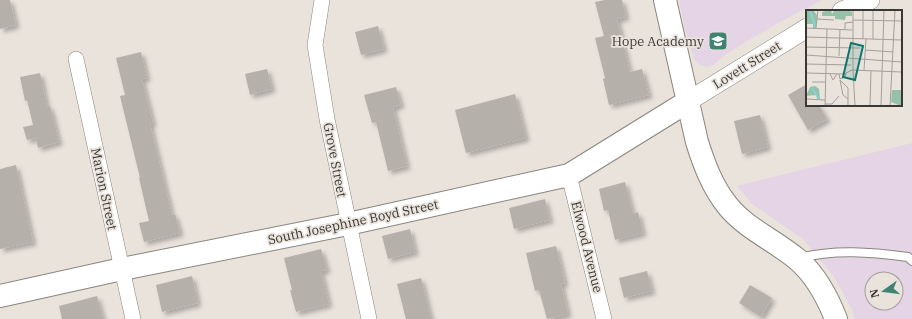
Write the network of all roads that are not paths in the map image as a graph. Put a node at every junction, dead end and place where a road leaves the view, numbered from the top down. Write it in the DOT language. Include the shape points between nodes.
graph roads {
  1 [pos="322,0"];
  2 [pos="664,0"];
  3 [pos="870,0"];
  4 [pos="845,10"];
  5 [pos="806,29"];
  6 [pos="76,59"];
  7 [pos="687,102"];
  8 [pos="568,175"];
  9 [pos="348,224"];
  10 [pos="796,258"];
  11 [pos="912,261"];
  12 [pos="122,269"];
  13 [pos="0,296"];
  14 [pos="133,319"];
  15 [pos="369,319"];
  16 [pos="604,319"];
  17 [pos="836,319"];
  1 -- 9 [label="street, Grove Street" via="315,45"];
  2 -- 7 [label="main road"];
  3 -- 4 [label="street"];
  5 -- 7 [label="street, Lovett Street"];
  6 -- 12 [label="street, Marion Street"];
  7 -- 8 [label="main road, South Josephine Boyd Street"];
  7 -- 10 [label="main road" via="702,160 728,205 750,226"];
  8 -- 9 [label="main road, South Josephine Boyd Street"];
  8 -- 16 [label="street, Elwood Avenue"];
  9 -- 12 [label="main road, South Josephine Boyd Street"];
  9 -- 15 [label="street, Grove Street"];
  10 -- 11 [label="lane" via="818,253 874,252"];
  10 -- 17 [label="main road" via="819,283"];
  12 -- 13 [label="main road, South Josephine Boyd Street"];
  12 -- 14 [label="street, Marion Street"];
}
